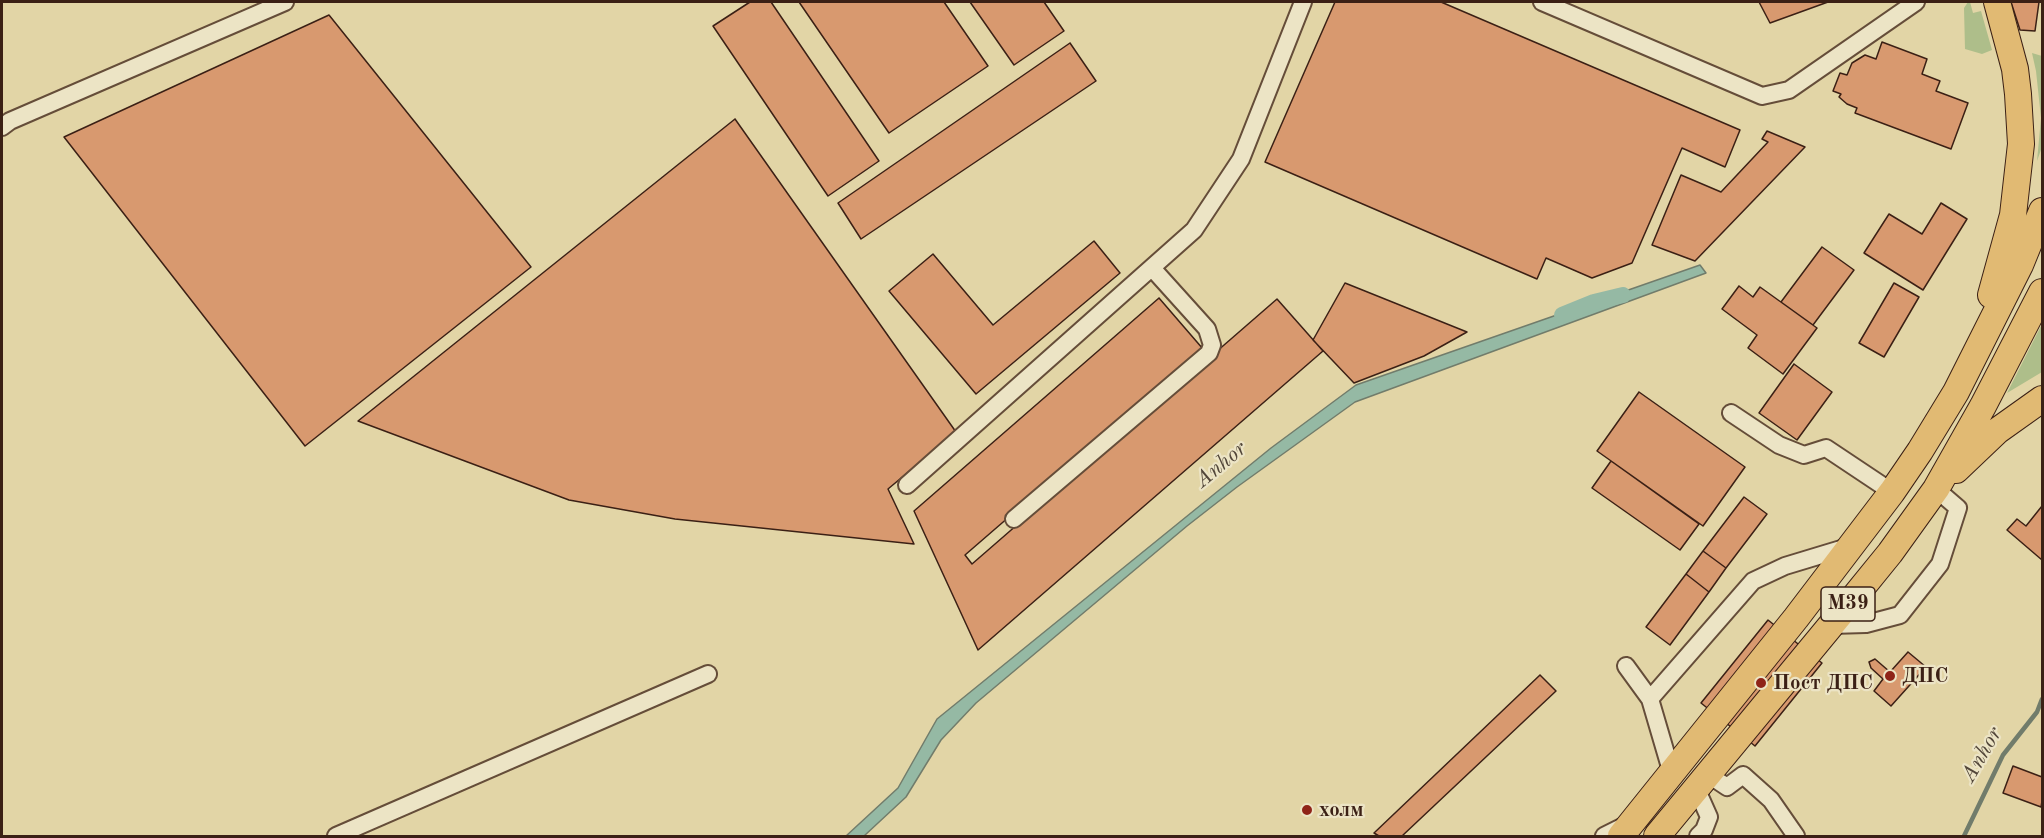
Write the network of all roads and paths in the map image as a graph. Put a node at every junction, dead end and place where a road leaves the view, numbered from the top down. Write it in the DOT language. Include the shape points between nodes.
graph roads {
  1 [pos="285,2"];
  2 [pos="1303,2"];
  3 [pos="1542,2"];
  4 [pos="1916,2"];
  5 [pos="1997,2"];
  6 [pos="2,127"];
  7 [pos="2043,211"];
  8 [pos="1152,268"];
  9 [pos="2043,292"];
  10 [pos="1956,392"];
  11 [pos="2043,399"];
  12 [pos="1731,413"];
  13 [pos="907,485"];
  14 [pos="1936,489"];
  15 [pos="1892,492"];
  16 [pos="1014,519"];
  17 [pos="1852,545"];
  18 [pos="1831,625"];
  19 [pos="1626,666"];
  20 [pos="708,674"];
  21 [pos="1650,699"];
  22 [pos="1672,774"];
  23 [pos="1703,782"];
  24 [pos="1627,829"];
  25 [pos="336,837"];
  26 [pos="1604,837"];
  27 [pos="1658,837"];
  28 [pos="1698,837"];
  29 [pos="1796,837"];
  1 -- 6 [label="street"];
  2 -- 8 [label="street" via="1241,159 1194,230"];
  3 -- 4 [label="street" via="1762,96 1789,90"];
  5 -- 10 [label="highway, M39" via="2015,69 2019,168 2002,258"];
  7 -- 10 [label="highway"];
  8 -- 13 [label="street"];
  8 -- 16 [label="street" via="1207,329 1212,345 1209,353"];
  9 -- 14 [label="highway"];
  10 -- 15 [label="highway, M39"];
  11 -- 14 [label="highway, M39" via="1996,431"];
  12 -- 15 [label="street" via="1779,445 1804,455 1826,448"];
  14 -- 18 [label="highway, M39"];
  14 -- 18 [label="street" via="1958,507 1940,564 1900,615 1866,624"];
  15 -- 17 [label="highway, M39"];
  17 -- 21 [label="street" via="1785,566 1754,581"];
  17 -- 22 [label="highway, M39"];
  18 -- 23 [label="highway, M39"];
  19 -- 21 [label="street"];
  20 -- 25 [label="street"];
  21 -- 22 [label="street"];
  22 -- 24 [label="highway, M39"];
  23 -- 27 [label="highway, M39"];
  23 -- 28 [label="street" via="1709,816"];
  23 -- 29 [label="street" via="1727,787 1743,775 1771,800"];
  24 -- 26 [label="street, M39"];
}
